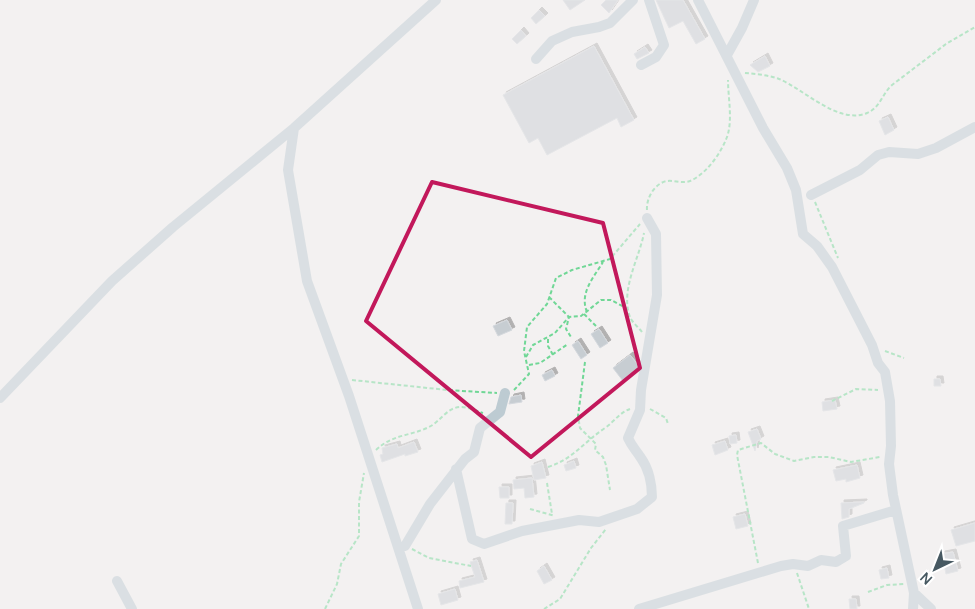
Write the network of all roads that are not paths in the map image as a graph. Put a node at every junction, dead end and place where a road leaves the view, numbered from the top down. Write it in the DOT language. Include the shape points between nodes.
graph roads {
  1 [pos="436,0"];
  2 [pos="633,0"];
  3 [pos="649,0"];
  4 [pos="698,0"];
  5 [pos="754,0"];
  6 [pos="727,55"];
  7 [pos="536,59"];
  8 [pos="641,65"];
  9 [pos="975,127"];
  10 [pos="294,128"];
  11 [pos="811,195"];
  12 [pos="647,218"];
  13 [pos="505,393"];
  14 [pos="0,398"];
  15 [pos="456,469"];
  16 [pos="896,510"];
  17 [pos="404,546"];
  18 [pos="117,581"];
  19 [pos="913,589"];
  20 [pos="132,609"];
  21 [pos="418,609"];
  22 [pos="639,609"];
  23 [pos="914,609"];
  24 [pos="931,609"];
  1 -- 10 [label="street"];
  2 -- 7 [label="street" via="610,23 572,32 552,41"];
  3 -- 8 [label="street" via="664,45 656,57"];
  4 -- 6 [label="street"];
  5 -- 6 [label="street"];
  6 -- 16 [label="street" via="732,76 793,182 803,234 817,246 837,276 885,372 888,464"];
  9 -- 11 [label="street" via="918,154 889,152 878,155 860,170"];
  10 -- 14 [label="street" via="112,281"];
  10 -- 21 [label="street" via="288,170 307,281 343,379"];
  12 -- 15 [label="street" via="656,234 658,294 640,410 628,438 632,449 647,467 652,498 637,509 600,522 571,522 484,544 472,539"];
  13 -- 15 [label="street" via="500,412 480,428 474,452"];
  15 -- 17 [label="street" via="416,523"];
  16 -- 19 [label="street"];
  16 -- 22 [label="street" via="843,526 846,556 836,562 821,560 808,566 794,564"];
  18 -- 20 [label="street"];
  19 -- 23 [label="street"];
  19 -- 24 [label="street"];
}
